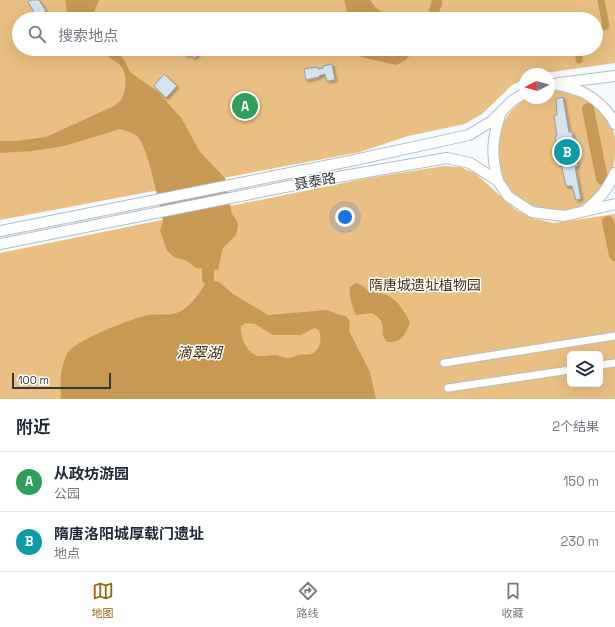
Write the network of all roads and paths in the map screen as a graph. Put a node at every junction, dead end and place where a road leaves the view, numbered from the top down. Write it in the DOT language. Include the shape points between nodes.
graph roads {
  1 [pos="615,76"];
  2 [pos="555,84"];
  3 [pos="555,85"];
  4 [pos="519,97"];
  5 [pos="501,113"];
  6 [pos="615,124"];
  7 [pos="615,173"];
  8 [pos="498,181"];
  9 [pos="615,204"];
  10 [pos="584,211"];
  11 [pos="0,231"];
  12 [pos="0,244"];
  13 [pos="615,336"];
  14 [pos="444,363"];
  15 [pos="615,363"];
  16 [pos="603,365"];
  17 [pos="567,370"];
  18 [pos="448,388"];
  1 -- 2 [label="main road"];
  3 -- 6 [label="main road" via="582,92 598,103"];
  4 -- 5 [label="main road, 聂泰路"];
  5 -- 8 [label="main road" via="492,148"];
  5 -- 11 [label="main road, 聂泰路" via="469,135"];
  7 -- 10 [label="main road" via="599,199"];
  8 -- 10 [label="main road, 聂泰路" via="508,196 532,212 564,216"];
  8 -- 12 [label="main road, 聂泰路" via="470,163 447,158"];
  9 -- 10 [label="main road, 聂泰路"];
  13 -- 14 [label="street"];
  15 -- 16 [label="street"];
  17 -- 18 [label="street"];
}
